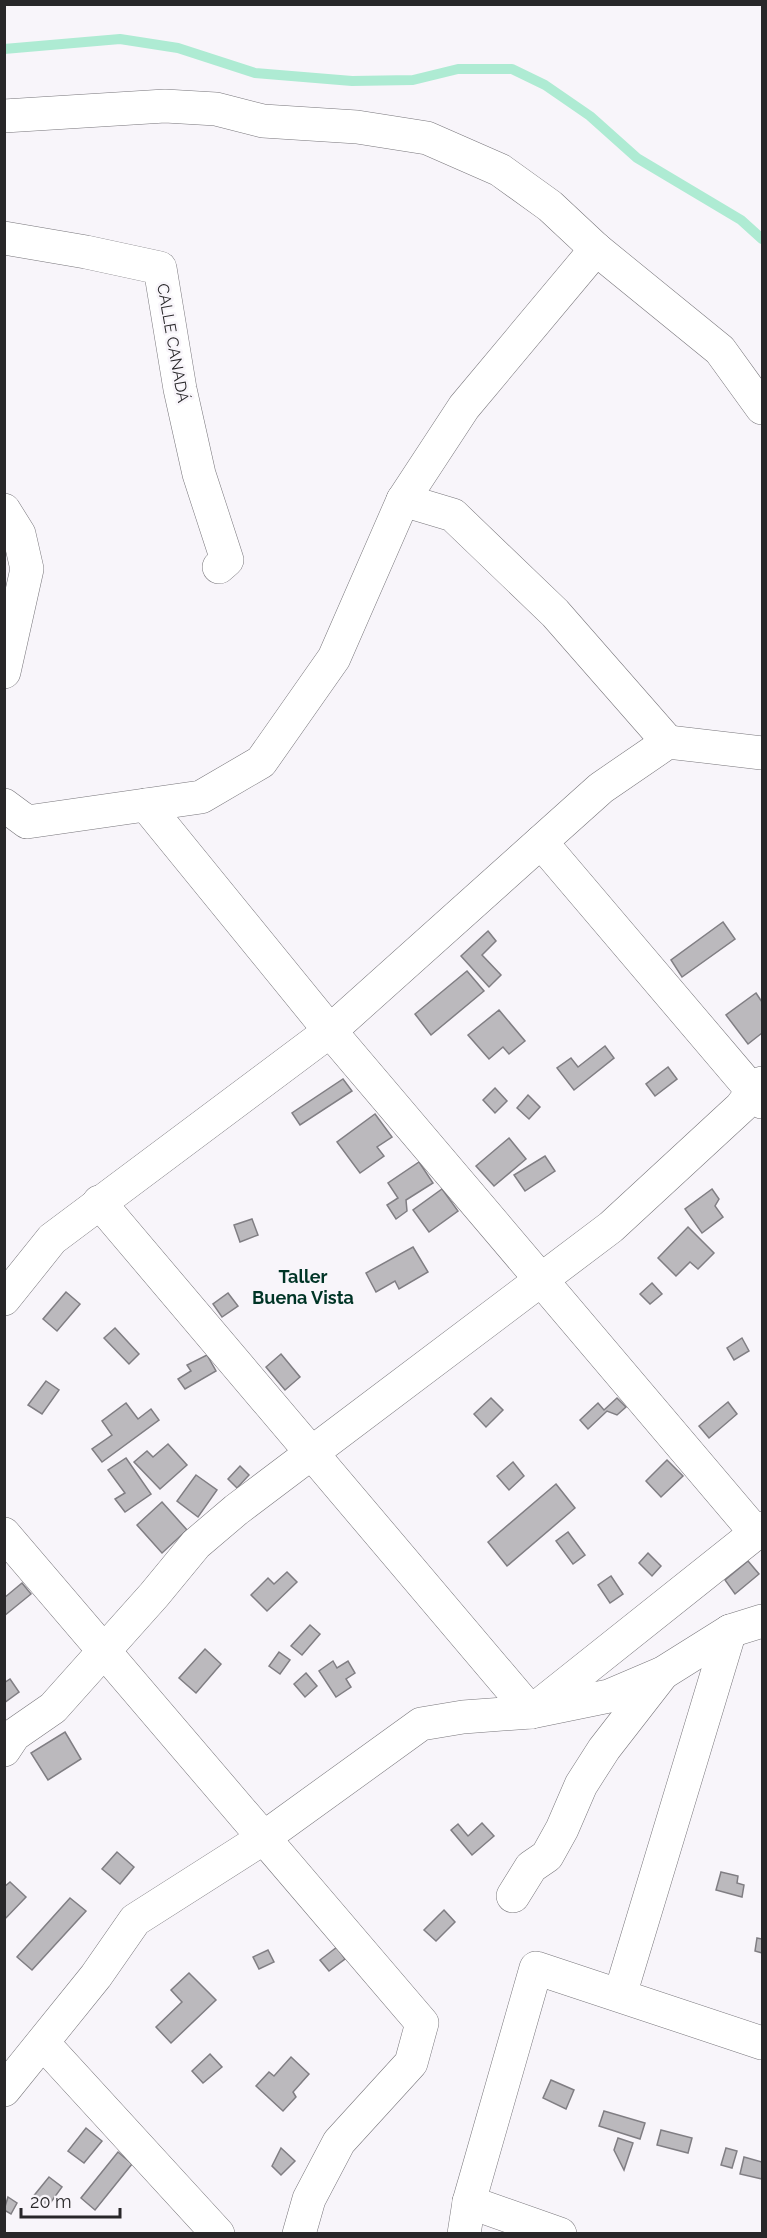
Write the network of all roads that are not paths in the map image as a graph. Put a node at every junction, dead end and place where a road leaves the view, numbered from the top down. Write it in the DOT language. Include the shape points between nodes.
graph roads {
  1 [pos="4,116"];
  2 [pos="4,238"];
  3 [pos="596,249"];
  4 [pos="762,408"];
  5 [pos="403,500"];
  6 [pos="4,510"];
  7 [pos="219,567"];
  8 [pos="4,672"];
  9 [pos="668,742"];
  10 [pos="762,753"];
  11 [pos="4,805"];
  12 [pos="146,805"];
  13 [pos="541,842"];
  14 [pos="330,1031"];
  15 [pos="759,1092"];
  16 [pos="99,1202"];
  17 [pos="542,1280"];
  18 [pos="9,1289"];
  19 [pos="311,1454"];
  20 [pos="759,1530"];
  21 [pos="4,1534"];
  22 [pos="762,1621"];
  23 [pos="730,1631"];
  24 [pos="105,1650"];
  25 [pos="663,1672"];
  26 [pos="531,1712"];
  27 [pos="4,1750"];
  28 [pos="262,1839"];
  29 [pos="513,1896"];
  30 [pos="620,1995"];
  31 [pos="43,2043"];
  32 [pos="762,2043"];
  33 [pos="4,2090"];
  34 [pos="466,2218"];
  35 [pos="218,2234"];
  36 [pos="299,2234"];
  37 [pos="560,2234"];
  1 -- 3 [label="street" via="165,106 216,109 263,121 427,138 500,170 550,206"];
  2 -- 7 [label="street, CALLE CANADÁ" via="160,268 191,440 227,560"];
  3 -- 4 [label="street" via="720,350"];
  3 -- 5 [label="street" via="465,407"];
  5 -- 9 [label="street" via="453,515 555,613"];
  5 -- 12 [label="street" via="334,658 261,762 201,797"];
  6 -- 8 [label="street" via="19,534 27,569"];
  9 -- 10 [label="street"];
  9 -- 13 [label="street" via="601,788"];
  11 -- 12 [label="street" via="27,822"];
  12 -- 14 [label="street"];
  13 -- 14 [label="street"];
  13 -- 15 [label="street"];
  14 -- 16 [label="street"];
  14 -- 17 [label="street"];
  15 -- 17 [label="street" via="611,1227"];
  16 -- 18 [label="street" via="52,1239"];
  16 -- 19 [label="street"];
  17 -- 19 [label="street"];
  17 -- 20 [label="street"];
  19 -- 24 [label="street" via="196,1544"];
  19 -- 26 [label="street"];
  20 -- 26 [label="street"];
  21 -- 24 [label="street"];
  22 -- 23 [label="street"];
  23 -- 25 [label="street"];
  23 -- 30 [label="street"];
  24 -- 27 [label="street" via="53,1708 14,1735"];
  24 -- 28 [label="street"];
  25 -- 26 [label="street" via="609,1696"];
  25 -- 29 [label="street" via="604,1749 580,1785 547,1856 531,1867"];
  26 -- 28 [label="street" via="464,1716 421,1724"];
  28 -- 31 [label="street" via="135,1920"];
  28 -- 36 [label="street" via="422,2023 411,2063 339,2142 309,2199"];
  30 -- 32 [label="street"];
  30 -- 34 [label="street" via="536,1968"];
  31 -- 33 [label="street"];
  31 -- 35 [label="street"];
  34 -- 37 [label="street"];
}
